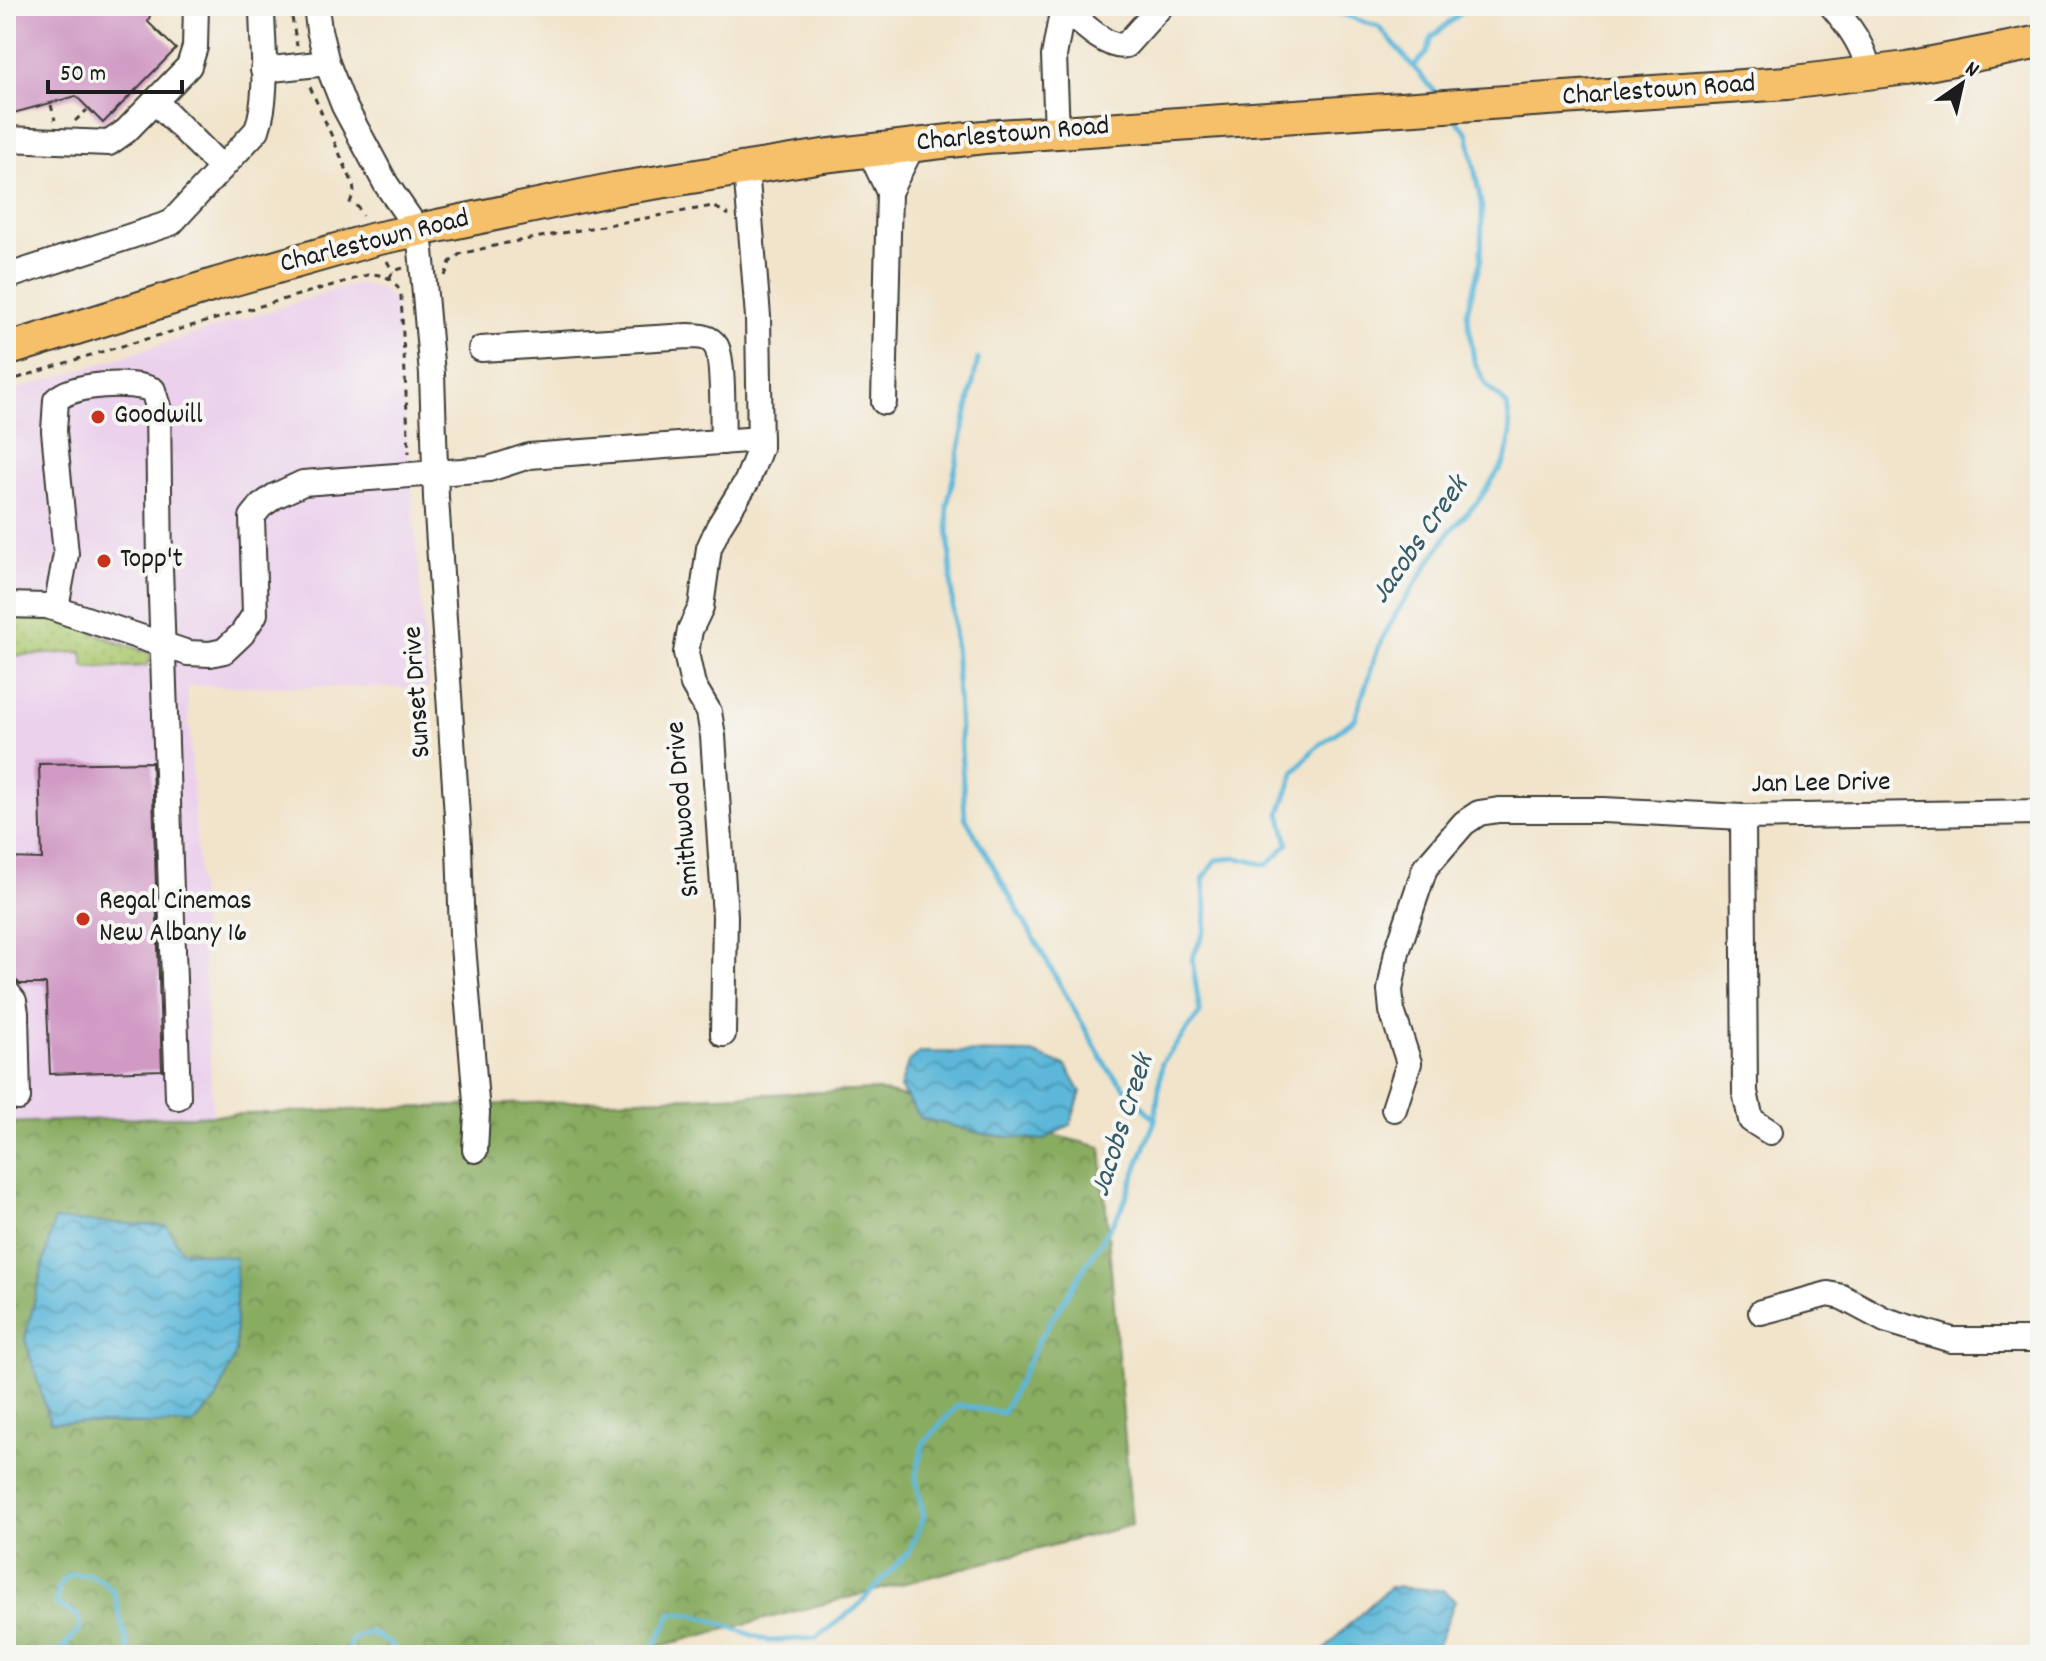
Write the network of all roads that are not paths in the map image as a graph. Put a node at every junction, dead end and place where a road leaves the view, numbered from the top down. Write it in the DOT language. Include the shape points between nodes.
graph roads {
  1 [pos="196,6"];
  2 [pos="262,6"];
  3 [pos="316,6"];
  4 [pos="1161,6"];
  5 [pos="1832,6"];
  6 [pos="1062,7"];
  7 [pos="2040,42"];
  8 [pos="327,63"];
  9 [pos="263,70"];
  10 [pos="1869,73"];
  11 [pos="156,102"];
  12 [pos="1057,132"];
  13 [pos="6,139"];
  14 [pos="913,145"];
  15 [pos="869,150"];
  16 [pos="222,168"];
  17 [pos="746,168"];
  18 [pos="889,192"];
  19 [pos="417,229"];
  20 [pos="6,277"];
  21 [pos="481,349"];
  22 [pos="6,350"];
  23 [pos="884,402"];
  24 [pos="760,439"];
  25 [pos="723,442"];
  26 [pos="435,471"];
  27 [pos="6,605"];
  28 [pos="56,608"];
  29 [pos="163,646"];
  30 [pos="2040,812"];
  31 [pos="1743,817"];
  32 [pos="6,991"];
  33 [pos="723,1034"];
  34 [pos="178,1097"];
  35 [pos="18,1098"];
  36 [pos="1394,1109"];
  37 [pos="1770,1132"];
  38 [pos="475,1150"];
  39 [pos="1761,1312"];
  40 [pos="2040,1340"];
  1 -- 11 [label="street" via="192,61"];
  2 -- 9 [label="street"];
  3 -- 8 [label="street"];
  4 -- 6 [label="street" via="1121,47 1110,45"];
  5 -- 10 [label="street" via="1867,58"];
  6 -- 12 [label="street" via="1054,56"];
  7 -- 10 [label="main road, Charlestown Road"];
  8 -- 9 [label="street"];
  8 -- 19 [label="street" via="368,152"];
  9 -- 16 [label="street" via="257,130"];
  10 -- 12 [label="main road, Charlestown Road" via="1748,87"];
  11 -- 13 [label="street" via="109,143"];
  11 -- 16 [label="street"];
  12 -- 14 [label="main road, Charlestown Road"];
  14 -- 15 [label="main road, Charlestown Road"];
  14 -- 18 [label="street"];
  15 -- 17 [label="main road, Charlestown Road"];
  15 -- 18 [label="street"];
  16 -- 20 [label="street" via="171,223"];
  17 -- 19 [label="main road, Charlestown Road"];
  17 -- 24 [label="street, Smithwood Drive" via="758,317"];
  18 -- 23 [label="street"];
  19 -- 22 [label="main road, Charlestown Road"];
  19 -- 26 [label="street, Sunset Drive" via="432,374"];
  21 -- 25 [label="street" via="705,337 715,343 720,356"];
  24 -- 25 [label="street"];
  24 -- 33 [label="street, Smithwood Drive" via="755,467 709,548 701,607 686,653 713,736 725,916"];
  25 -- 26 [label="street" via="529,456 489,469"];
  26 -- 29 [label="street" via="303,483 275,496 252,517 256,606 251,623 224,651 188,653"];
  26 -- 38 [label="street, Sunset Drive" via="477,1113"];
  27 -- 28 [label="street"];
  28 -- 29 [label="street"];
  28 -- 29 [label="street" via="66,554 56,400 73,389 137,385 153,390 158,402"];
  29 -- 34 [label="street"];
  30 -- 31 [label="street, Jan Lee Drive"];
  31 -- 36 [label="street, Jan Lee Drive" via="1499,810 1479,813 1464,823 1425,868 1397,952 1392,1011 1409,1063"];
  31 -- 37 [label="street" via="1745,1092 1751,1120"];
  32 -- 35 [label="street" via="16,1013"];
  39 -- 40 [label="street" via="1828,1294 1938,1338"];
}
